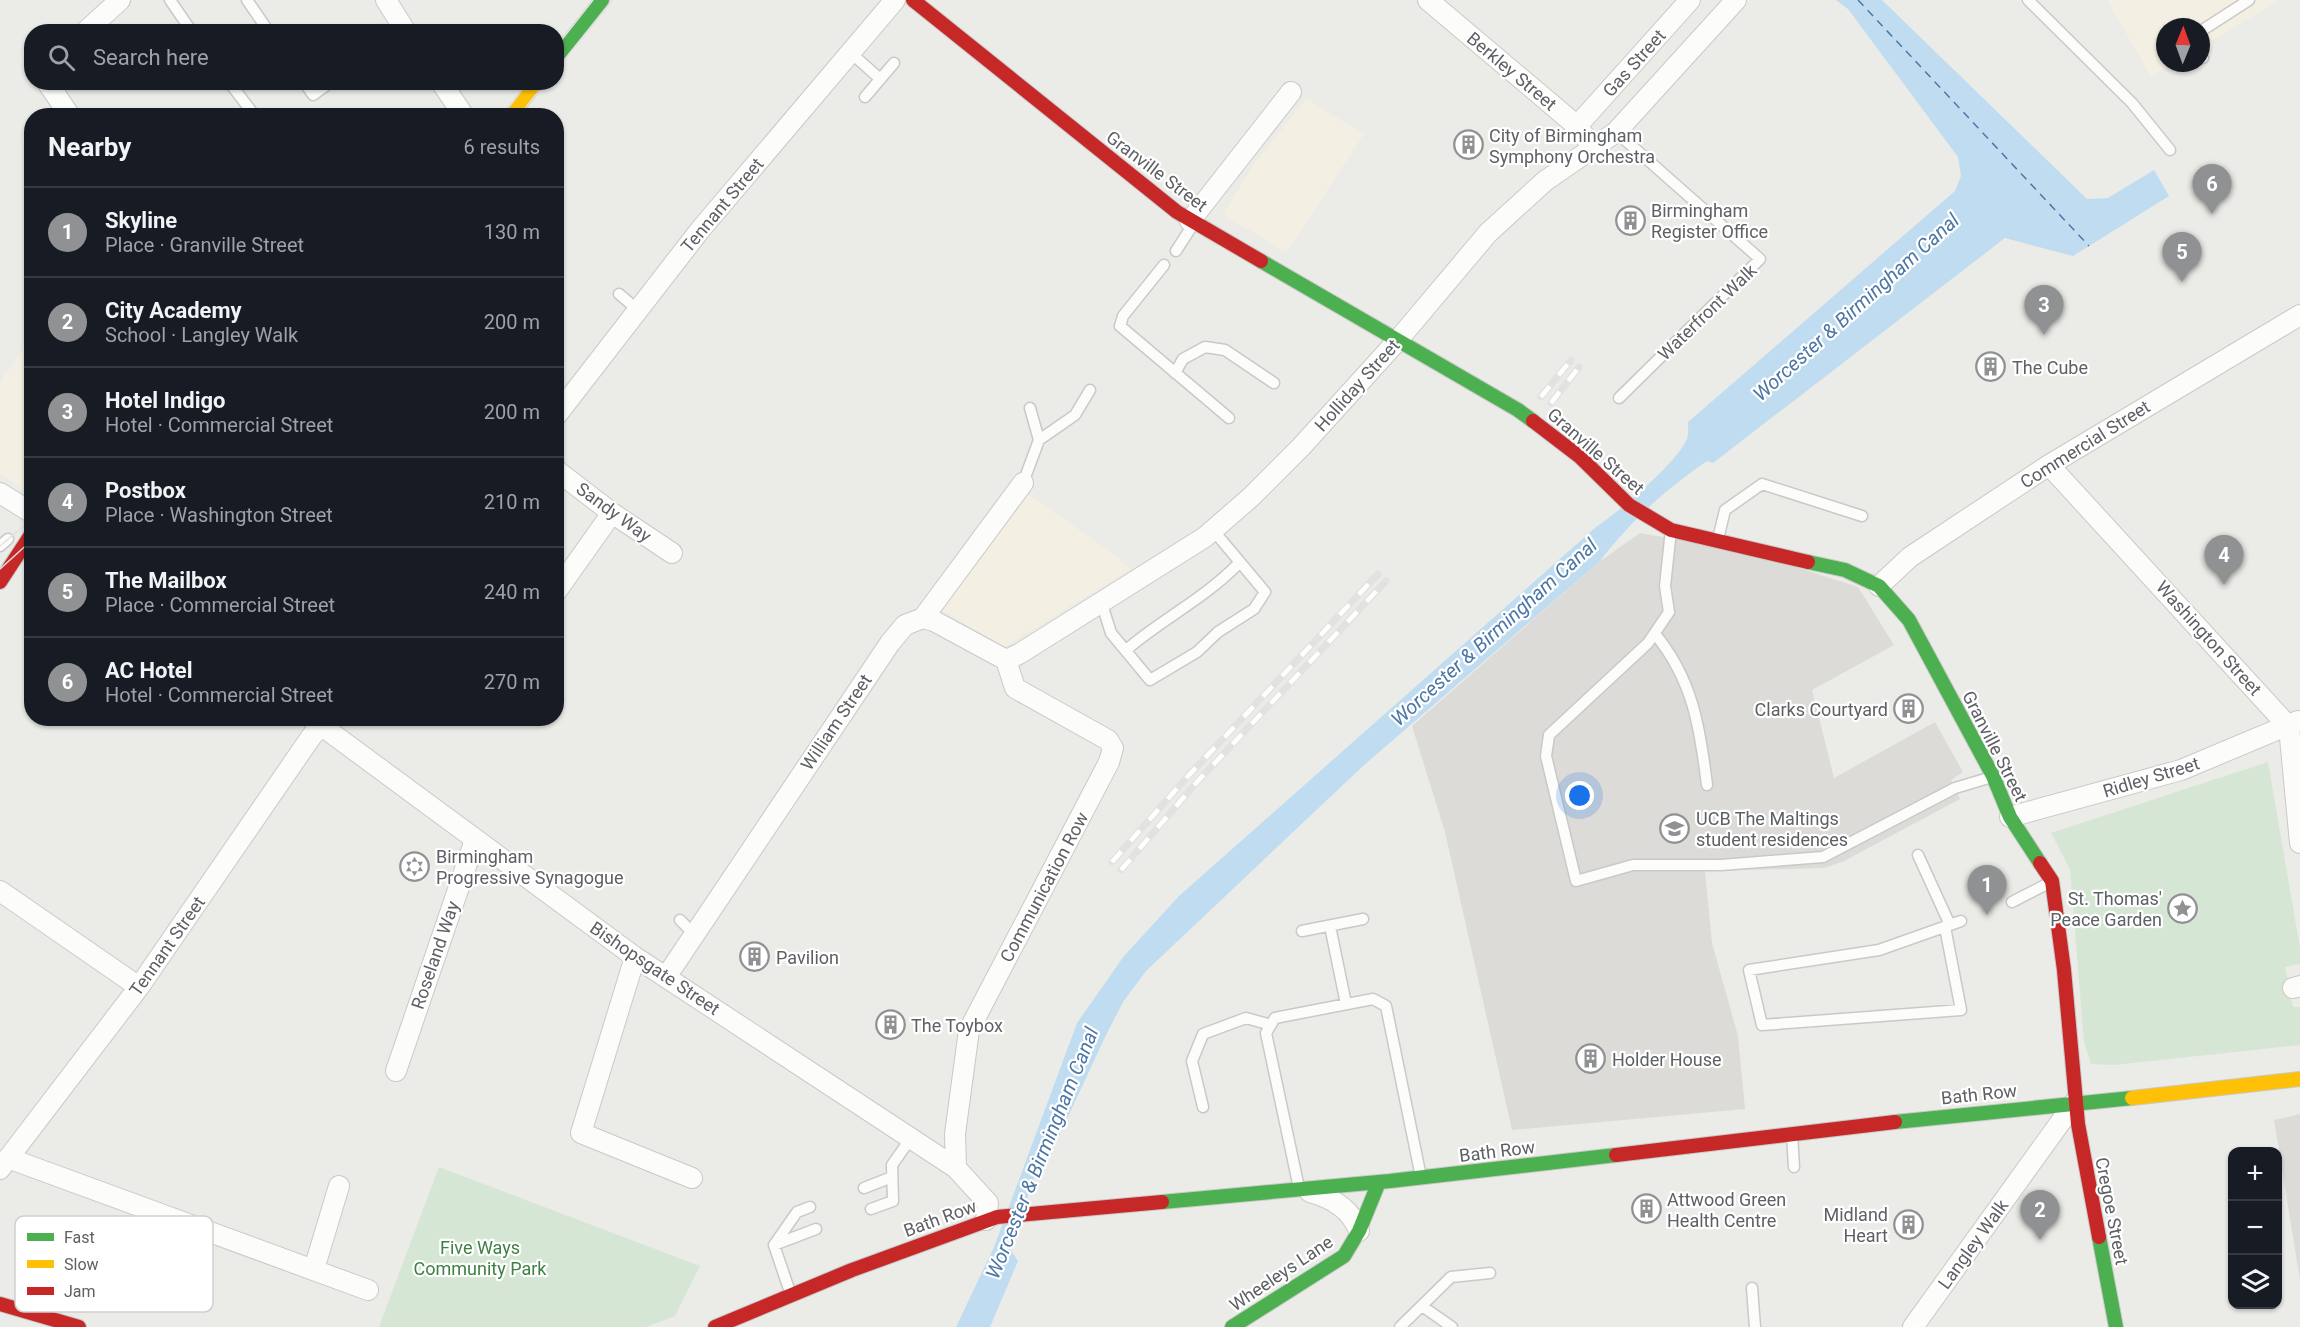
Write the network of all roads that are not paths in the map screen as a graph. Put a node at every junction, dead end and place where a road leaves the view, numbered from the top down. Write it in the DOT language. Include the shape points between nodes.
graph roads {
  1 [pos="120,0"];
  2 [pos="170,0"];
  3 [pos="248,0"];
  4 [pos="386,0"];
  5 [pos="602,0"];
  6 [pos="895,0"];
  7 [pos="913,0"];
  8 [pos="1428,0"];
  9 [pos="1690,0"];
  10 [pos="1736,0"];
  11 [pos="2028,0"];
  12 [pos="2250,0"];
  13 [pos="94,24"];
  14 [pos="186,24"];
  15 [pos="264,24"];
  16 [pos="401,24"];
  17 [pos="2210,25"];
  18 [pos="564,48"];
  19 [pos="850,52"];
  20 [pos="894,63"];
  21 [pos="879,78"];
  22 [pos="52,90"];
  23 [pos="235,90"];
  24 [pos="446,90"];
  25 [pos="531,90"];
  26 [pos="1291,92"];
  27 [pos="865,97"];
  28 [pos="65,108"];
  29 [pos="249,108"];
  30 [pos="459,108"];
  31 [pos="517,108"];
  32 [pos="1577,126"];
  33 [pos="1616,132"];
  34 [pos="1592,146"];
  35 [pos="2170,150"];
  36 [pos="1192,222"];
  37 [pos="1176,251"];
  38 [pos="1164,265"];
  39 [pos="619,294"];
  40 [pos="638,310"];
  41 [pos="2300,315"];
  42 [pos="1398,340"];
  43 [pos="1175,373"];
  44 [pos="1274,383"];
  45 [pos="1090,390"];
  46 [pos="1619,398"];
  47 [pos="564,406"];
  48 [pos="1030,408"];
  49 [pos="1229,418"];
  50 [pos="1039,440"];
  51 [pos="2049,465"];
  52 [pos="564,476"];
  53 [pos="1023,483"];
  54 [pos="0,493"];
  55 [pos="24,508"];
  56 [pos="612,513"];
  57 [pos="1862,516"];
  58 [pos="1213,530"];
  59 [pos="1671,530"];
  60 [pos="24,534"];
  61 [pos="1718,540"];
  62 [pos="3,542"];
  63 [pos="24,545"];
  64 [pos="22,549"];
  65 [pos="672,553"];
  66 [pos="1240,562"];
  67 [pos="0,568"];
  68 [pos="564,581"];
  69 [pos="0,582"];
  70 [pos="1879,586"];
  71 [pos="1101,601"];
  72 [pos="923,618"];
  73 [pos="1655,634"];
  74 [pos="1126,651"];
  75 [pos="1006,660"];
  76 [pos="2294,724"];
  77 [pos="317,726"];
  78 [pos="326,726"];
  79 [pos="1993,776"];
  80 [pos="1707,785"];
  81 [pos="2010,817"];
  82 [pos="474,840"];
  83 [pos="2300,843"];
  84 [pos="1918,855"];
  85 [pos="2052,881"];
  86 [pos="0,891"];
  87 [pos="2012,902"];
  88 [pos="1363,919"];
  89 [pos="680,920"];
  90 [pos="1952,924"];
  91 [pos="1330,926"];
  92 [pos="1302,931"];
  93 [pos="696,936"];
  94 [pos="635,957"];
  95 [pos="666,977"];
  96 [pos="139,987"];
  97 [pos="1346,1004"];
  98 [pos="1271,1025"];
  99 [pos="396,1071"];
  100 [pos="2300,1079"];
  101 [pos="2075,1102"];
  102 [pos="1203,1107"];
  103 [pos="1792,1134"];
  104 [pos="911,1138"];
  105 [pos="4,1163"];
  106 [pos="1794,1167"];
  107 [pos="956,1168"];
  108 [pos="892,1177"];
  109 [pos="692,1178"];
  110 [pos="1421,1178"];
  111 [pos="1379,1182"];
  112 [pos="339,1186"];
  113 [pos="864,1188"];
  114 [pos="1299,1188"];
  115 [pos="810,1207"];
  116 [pos="871,1209"];
  117 [pos="160,1216"];
  118 [pos="992,1219"];
  119 [pos="816,1229"];
  120 [pos="1359,1232"];
  121 [pos="213,1234"];
  122 [pos="774,1245"];
  123 [pos="315,1269"];
  124 [pos="1490,1274"];
  125 [pos="1752,1288"];
  126 [pos="368,1290"];
  127 [pos="791,1295"];
  128 [pos="0,1304"];
  129 [pos="1422,1306"];
  130 [pos="15,1308"];
  131 [pos="27,1312"];
  132 [pos="1238,1325"];
  133 [pos="79,1327"];
  134 [pos="715,1327"];
  135 [pos="1400,1327"];
  136 [pos="1452,1327"];
  137 [pos="1755,1327"];
  138 [pos="1912,1327"];
  139 [pos="2116,1327"];
  1 -- 13 [label="street"];
  2 -- 14 [label="lane"];
  3 -- 15 [label="lane"];
  4 -- 16 [label="street"];
  5 -- 18 [label="main road"];
  6 -- 19 [label="street, Tennant Street"];
  7 -- 36 [label="main road, Granville Street" via="934,11"];
  8 -- 32 [label="street, Berkley Street"];
  9 -- 32 [label="street, Gas Street"];
  10 -- 33 [label="street, Holliday Street"];
  11 -- 35 [label="lane" via="2132,103"];
  12 -- 17 [label="lane"];
  19 -- 21 [label="lane"];
  19 -- 40 [label="street, Tennant Street"];
  20 -- 21 [label="lane"];
  21 -- 27 [label="lane"];
  22 -- 28 [label="street"];
  23 -- 29 [label="lane"];
  24 -- 30 [label="street"];
  25 -- 31 [label="main road"];
  26 -- 36 [label="street"];
  32 -- 34 [label="street, Berkley Street"];
  33 -- 34 [label="street, Holliday Street"];
  33 -- 46 [label="lane, Waterfront Walk" via="1760,259"];
  34 -- 42 [label="street, Holliday Street" via="1517,204 1488,233"];
  36 -- 37 [label="lane"];
  36 -- 42 [label="main road, Granville Street"];
  38 -- 43 [label="lane" via="1123,316 1120,326"];
  39 -- 40 [label="lane"];
  40 -- 47 [label="street, Tennant Street"];
  41 -- 51 [label="street, Commercial Street"];
  42 -- 58 [label="street, Holliday Street" via="1301,447"];
  42 -- 59 [label="main road, Granville Street" via="1545,428 1629,506"];
  43 -- 44 [label="lane" via="1183,359 1205,347 1225,350"];
  43 -- 49 [label="lane"];
  45 -- 50 [label="lane" via="1075,415"];
  48 -- 50 [label="lane"];
  50 -- 53 [label="lane"];
  51 -- 70 [label="street, Commercial Street" via="1910,557"];
  51 -- 76 [label="street, Washington Street"];
  52 -- 56 [label="street, Sandy Way"];
  53 -- 72 [label="street, William Street"];
  54 -- 55 [label="street"];
  56 -- 65 [label="street, Sandy Way"];
  56 -- 68 [label="street"];
  57 -- 61 [label="lane" via="1762,484 1725,510"];
  58 -- 66 [label="lane"];
  58 -- 71 [label="street, Holliday Street"];
  59 -- 61 [label="main road, Granville Street"];
  59 -- 73 [label="lane" via="1665,586 1669,612"];
  60 -- 62 [label="main road"];
  61 -- 70 [label="main road, Granville Street" via="1845,570"];
  63 -- 64 [label="main road"];
  64 -- 67 [label="lane"];
  64 -- 69 [label="main road"];
  66 -- 74 [label="lane" via="1227,576 1152,627"];
  66 -- 74 [label="lane" via="1265,592 1254,609 1218,632 1197,652 1150,680"];
  70 -- 79 [label="main road, Granville Street" via="1909,621"];
  71 -- 74 [label="lane" via="1111,633"];
  71 -- 75 [label="street, Holliday Street"];
  72 -- 75 [label="street"];
  72 -- 93 [label="street, William Street" via="905,625 890,644"];
  73 -- 79 [label="lane" via="1550,735 1546,756 1576,881 1633,865 1721,865 1823,857 1955,788"];
  73 -- 80 [label="lane" via="1674,657 1689,693 1700,727"];
  75 -- 107 [label="street, Communication Row" via="1015,688 1108,740 1113,748 969,1030 955,1134"];
  76 -- 81 [label="street, Ridley Street" via="2181,770"];
  76 -- 83 [label="street"];
  77 -- 96 [label="street, Tennant Street"];
  78 -- 82 [label="street, Bishopsgate Street"];
  79 -- 81 [label="main road, Granville Street"];
  81 -- 85 [label="main road, Granville Street"];
  82 -- 94 [label="street, Bishopsgate Street"];
  82 -- 99 [label="street, Roseland Way"];
  84 -- 90 [label="lane"];
  85 -- 87 [label="lane"];
  85 -- 101 [label="main road, Granville Street"];
  86 -- 96 [label="street"];
  88 -- 91 [label="lane"];
  89 -- 93 [label="lane"];
  90 -- 90 [label="lane" via="1879,950 1749,970 1762,1026 1961,1010"];
  91 -- 92 [label="lane"];
  91 -- 97 [label="lane"];
  93 -- 95 [label="street, William Street"];
  94 -- 95 [label="street, Bishopsgate Street"];
  94 -- 109 [label="street" via="581,1133"];
  95 -- 104 [label="street, Bishopsgate Street"];
  96 -- 105 [label="street, Tennant Street"];
  97 -- 98 [label="lane" via="1275,1018"];
  97 -- 110 [label="lane" via="1373,999 1386,1006"];
  98 -- 102 [label="lane" via="1246,1018 1203,1034 1192,1061"];
  98 -- 114 [label="lane" via="1266,1034"];
  100 -- 101 [label="main road, Bath Row"];
  101 -- 103 [label="main road, Bath Row"];
  101 -- 138 [label="street, Langley Walk"];
  101 -- 139 [label="main road, Cregoe Street"];
  103 -- 106 [label="lane"];
  103 -- 110 [label="main road, Bath Row"];
  104 -- 107 [label="street, Bishopsgate Street"];
  104 -- 108 [label="lane" via="892,1165"];
  105 -- 117 [label="street"];
  107 -- 118 [label="street, Bishopsgate Street" via="988,1203"];
  108 -- 113 [label="lane"];
  108 -- 116 [label="lane" via="893,1201"];
  110 -- 111 [label="main road, Bath Row"];
  111 -- 114 [label="main road, Bath Row"];
  111 -- 120 [label="main road, Wheeleys Lane"];
  112 -- 123 [label="street"];
  114 -- 118 [label="main road, Bath Row"];
  114 -- 120 [label="street" via="1331,1197 1354,1218"];
  115 -- 122 [label="lane" via="797,1212"];
  118 -- 127 [label="main road, Bath Row"];
  119 -- 122 [label="lane"];
  120 -- 132 [label="main road, Wheeleys Lane" via="1344,1256"];
  121 -- 123 [label="street"];
  122 -- 127 [label="lane"];
  123 -- 126 [label="street"];
  124 -- 129 [label="lane" via="1451,1277"];
  125 -- 137 [label="lane"];
  127 -- 134 [label="main road, Bath Row"];
  128 -- 130 [label="main road"];
  129 -- 135 [label="lane"];
  129 -- 136 [label="lane"];
  131 -- 133 [label="main road"];
}
